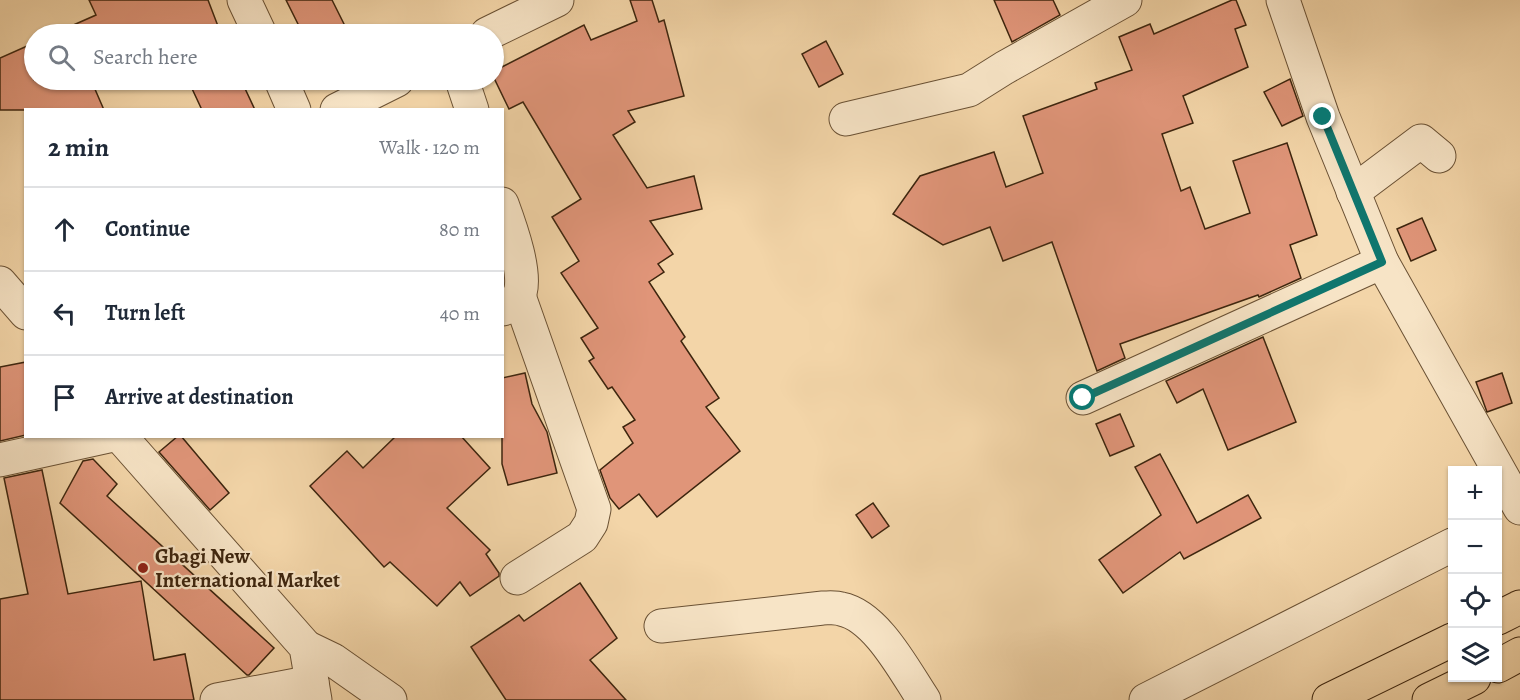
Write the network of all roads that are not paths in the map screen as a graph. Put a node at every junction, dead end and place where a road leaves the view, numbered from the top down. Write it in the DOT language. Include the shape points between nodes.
graph roads {
  1 [pos="244,0"];
  2 [pos="556,0"];
  3 [pos="1125,0"];
  4 [pos="1282,0"];
  5 [pos="255,24"];
  6 [pos="504,26"];
  7 [pos="285,90"];
  8 [pos="377,90"];
  9 [pos="465,90"];
  10 [pos="293,108"];
  11 [pos="341,108"];
  12 [pos="471,108"];
  13 [pos="846,119"];
  14 [pos="1439,156"];
  15 [pos="1353,192"];
  16 [pos="504,211"];
  17 [pos="1382,262"];
  18 [pos="0,283"];
  19 [pos="511,303"];
  20 [pos="24,311"];
  21 [pos="1083,398"];
  22 [pos="100,438"];
  23 [pos="122,438"];
  24 [pos="0,460"];
  25 [pos="1520,509"];
  26 [pos="1499,520"];
  27 [pos="1448,546"];
  28 [pos="517,578"];
  29 [pos="1520,607"];
  30 [pos="1502,616"];
  31 [pos="661,626"];
  32 [pos="1448,642"];
  33 [pos="306,647"];
  34 [pos="1520,654"];
  35 [pos="1502,663"];
  36 [pos="1466,682"];
  37 [pos="1195,690"];
  38 [pos="314,691"];
  39 [pos="217,700"];
  40 [pos="390,700"];
  41 [pos="924,700"];
  42 [pos="1146,700"];
  43 [pos="1329,700"];
  44 [pos="1429,700"];
  1 -- 5 [label="street"];
  2 -- 6 [label="street"];
  3 -- 13 [label="street" via="969,90"];
  4 -- 15 [label="street"];
  7 -- 10 [label="street"];
  8 -- 11 [label="street"];
  9 -- 12 [label="street"];
  14 -- 15 [label="street" via="1421,141"];
  15 -- 17 [label="street"];
  16 -- 19 [label="street" via="520,265 521,283"];
  17 -- 21 [label="street"];
  17 -- 25 [label="street"];
  18 -- 20 [label="street"];
  19 -- 28 [label="street" via="594,509 582,537"];
  22 -- 24 [label="street"];
  23 -- 33 [label="street"];
  25 -- 26 [label="street"];
  27 -- 37 [label="street"];
  29 -- 30 [label="highway"];
  31 -- 41 [label="street" via="842,609 879,634"];
  32 -- 43 [label="highway"];
  33 -- 38 [label="street"];
  33 -- 40 [label="street" via="333,660"];
  34 -- 35 [label="highway"];
  36 -- 44 [label="highway"];
  37 -- 42 [label="street"];
  38 -- 39 [label="street"];
}
